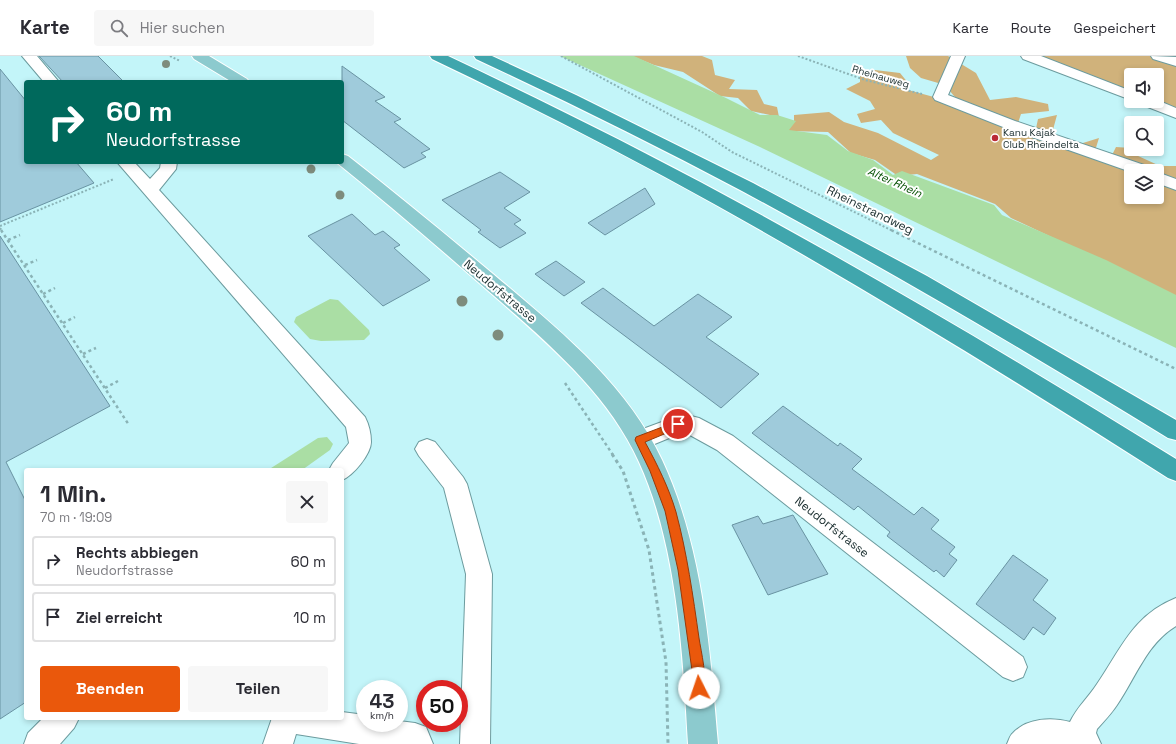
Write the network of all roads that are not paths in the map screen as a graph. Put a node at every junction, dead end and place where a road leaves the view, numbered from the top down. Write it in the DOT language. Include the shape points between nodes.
graph roads {
  1 [pos="29,56"];
  2 [pos="199,56"];
  3 [pos="437,56"];
  4 [pos="481,56"];
  5 [pos="958,56"];
  6 [pos="1028,56"];
  7 [pos="1158,56"];
  8 [pos="1176,62"];
  9 [pos="50,80"];
  10 [pos="239,80"];
  11 [pos="1124,93"];
  12 [pos="1163,108"];
  13 [pos="1176,113"];
  14 [pos="344,161"];
  15 [pos="169,164"];
  16 [pos="1124,164"];
  17 [pos="122,170"];
  18 [pos="1164,180"];
  19 [pos="1176,185"];
  20 [pos="150,189"];
  21 [pos="1176,431"];
  22 [pos="640,440"];
  23 [pos="427,449"];
  24 [pos="343,468"];
  25 [pos="1176,471"];
  26 [pos="1176,611"];
  27 [pos="1013,667"];
  28 [pos="62,720"];
  29 [pos="286,720"];
  30 [pos="300,720"];
  31 [pos="1082,742"];
  32 [pos="40,744"];
  33 [pos="278,744"];
  34 [pos="418,744"];
  35 [pos="475,744"];
  36 [pos="703,744"];
  37 [pos="1022,744"];
  1 -- 9 [label="street"];
  2 -- 10 [label="main road"];
  3 -- 25 [label="highway" via="647,160 828,259 934,321"];
  4 -- 21 [label="highway" via="656,139 824,227 996,323"];
  5 -- 16 [label="street" via="940,96 1009,124"];
  6 -- 11 [label="street"];
  7 -- 8 [label="street"];
  12 -- 13 [label="street"];
  14 -- 22 [label="main road, Neudorfstrasse" via="575,357 616,404"];
  15 -- 20 [label="street" via="168,169"];
  17 -- 20 [label="street"];
  18 -- 19 [label="street"];
  20 -- 24 [label="street" via="357,424 360,443"];
  22 -- 27 [label="street, Neudorfstrasse" via="678,424 691,425 725,443"];
  22 -- 36 [label="main road, Neudorfstrasse" via="670,511 684,570 697,661"];
  23 -- 35 [label="street" via="455,484 479,574"];
  26 -- 31 [label="street" via="1163,617 1148,630 1107,695 1086,720"];
  28 -- 32 [label="street"];
  29 -- 33 [label="street"];
  30 -- 34 [label="street" via="415,738"];
  31 -- 37 [label="street" via="1056,734 1038,734"];
}
